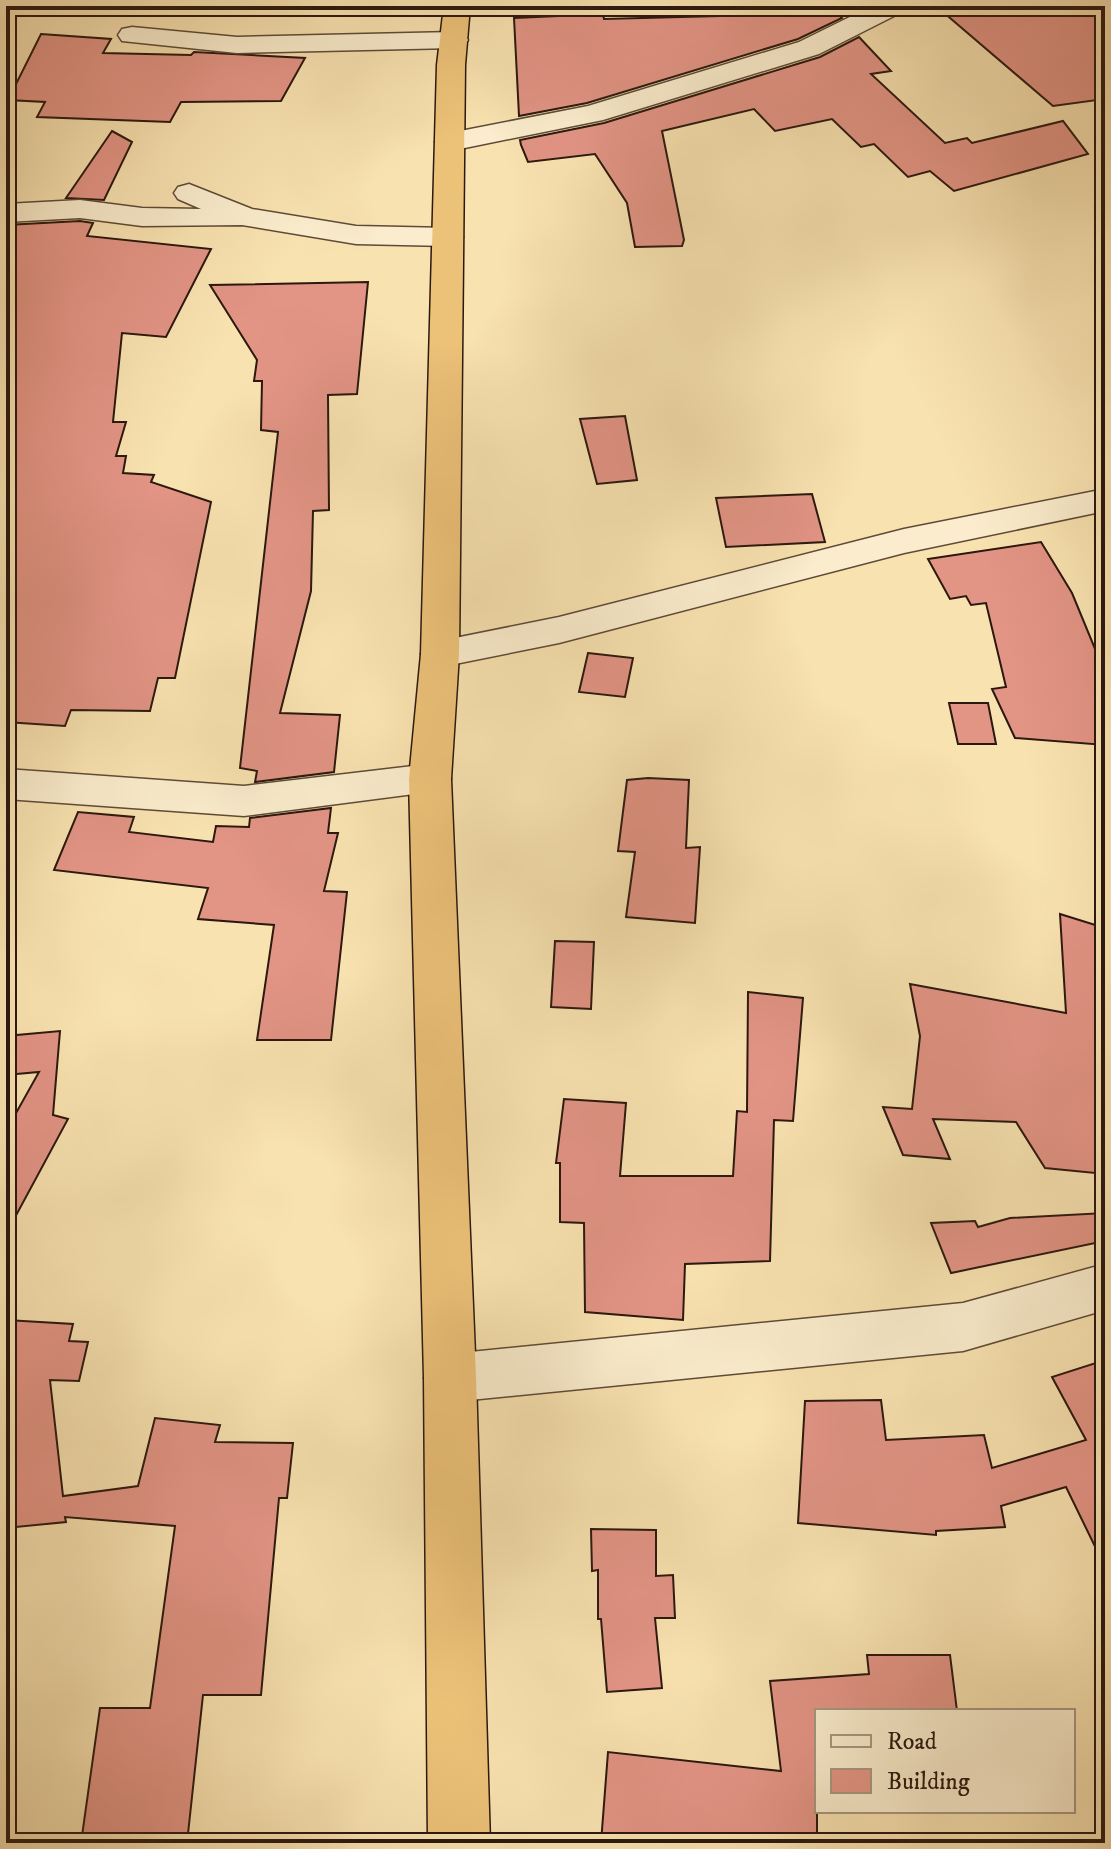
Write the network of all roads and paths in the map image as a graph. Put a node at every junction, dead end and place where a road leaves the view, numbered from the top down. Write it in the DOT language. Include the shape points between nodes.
graph roads {
  1 [pos="893,6"];
  2 [pos="456,23"];
  3 [pos="132,35"];
  4 [pos="450,142"];
  5 [pos="189,193"];
  6 [pos="6,213"];
  7 [pos="245,217"];
  8 [pos="448,237"];
  9 [pos="1105,500"];
  10 [pos="440,654"];
  11 [pos="430,779"];
  12 [pos="6,784"];
  13 [pos="1105,1287"];
  14 [pos="450,1378"];
  15 [pos="459,1843"];
  1 -- 4 [label="street" via="809,48 593,114"];
  2 -- 3 [label="street" via="237,45"];
  2 -- 4 [label="highway"];
  4 -- 8 [label="highway"];
  5 -- 7 [label="street"];
  6 -- 7 [label="street" via="80,209 142,217"];
  7 -- 8 [label="street" via="356,235"];
  8 -- 10 [label="highway"];
  9 -- 10 [label="street" via="904,541 559,630"];
  10 -- 11 [label="highway"];
  11 -- 12 [label="street" via="244,801"];
  11 -- 14 [label="highway"];
  13 -- 14 [label="street" via="963,1327"];
  14 -- 15 [label="highway"];
}
